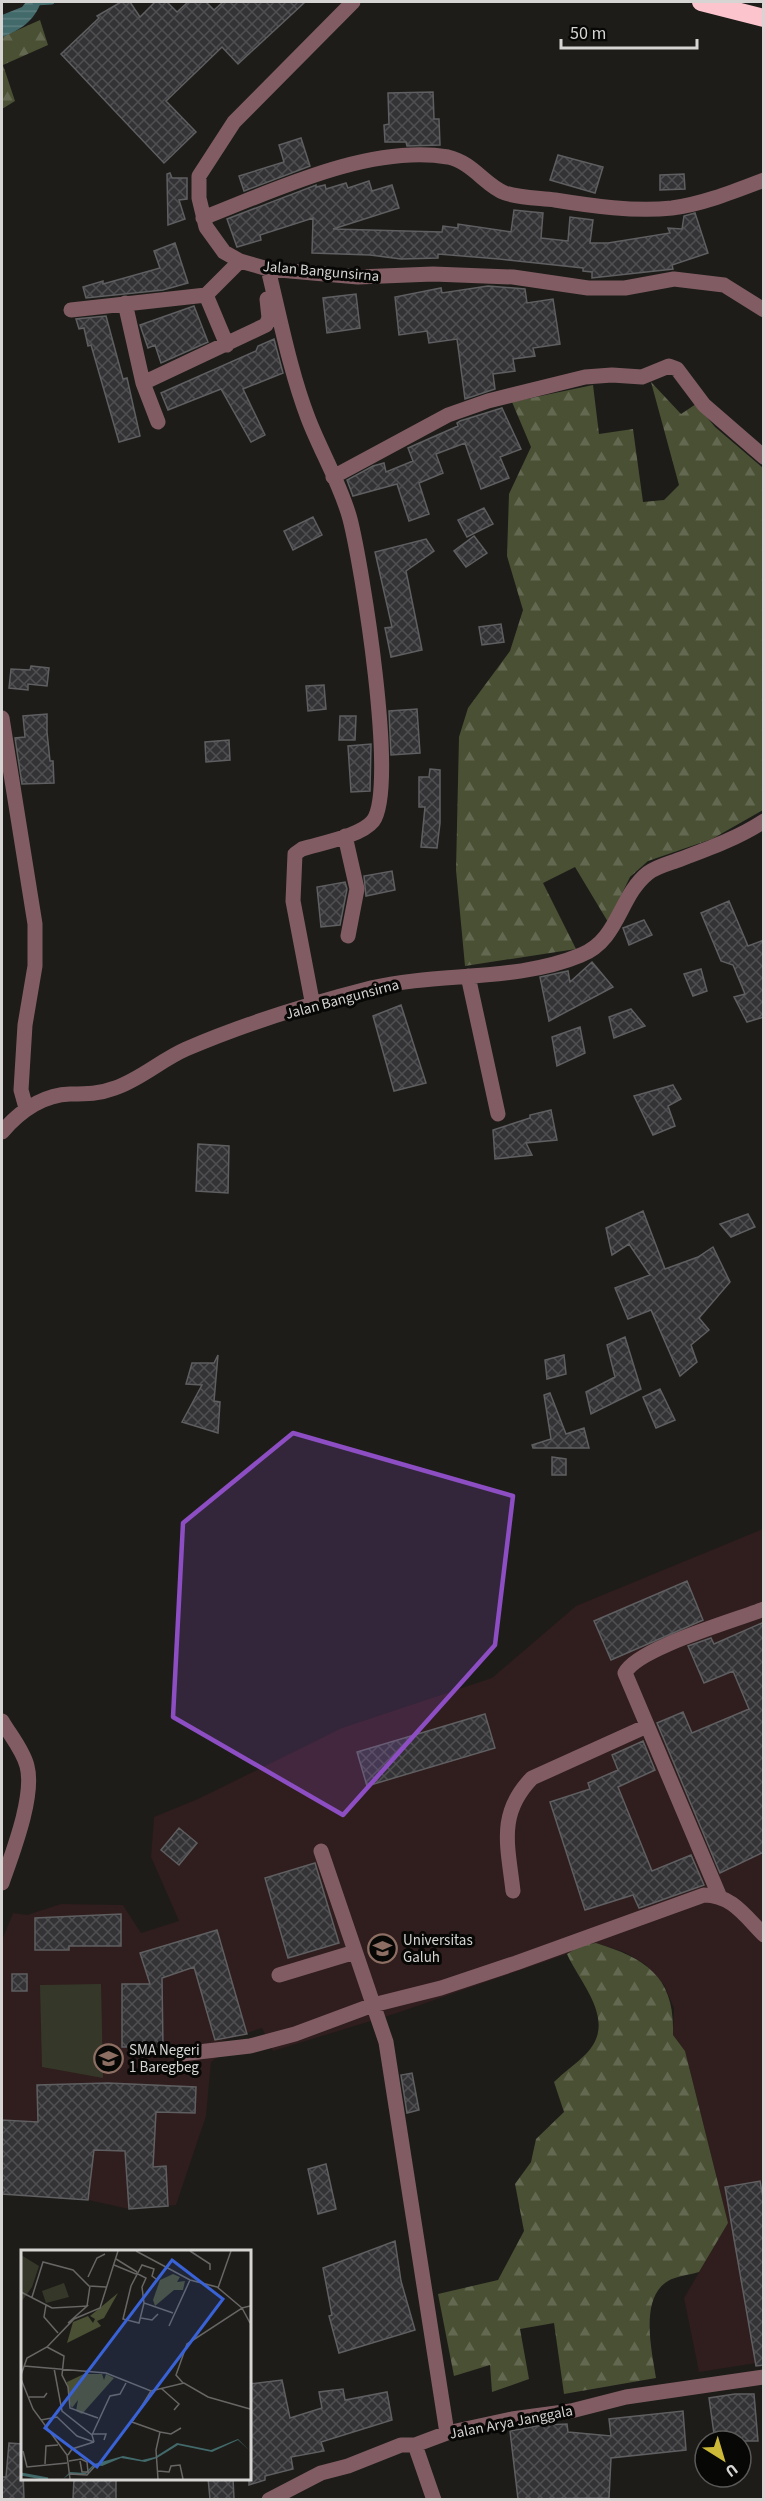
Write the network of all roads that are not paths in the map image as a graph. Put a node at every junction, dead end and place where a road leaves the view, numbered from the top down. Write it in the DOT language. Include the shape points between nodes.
graph roads {
  1 [pos="353,2"];
  2 [pos="701,2"];
  3 [pos="764,18"];
  4 [pos="764,180"];
  5 [pos="203,218"];
  6 [pos="240,261"];
  7 [pos="263,267"];
  8 [pos="206,294"];
  9 [pos="125,303"];
  10 [pos="71,310"];
  11 [pos="764,310"];
  12 [pos="227,345"];
  13 [pos="143,382"];
  14 [pos="158,422"];
  15 [pos="764,457"];
  16 [pos="333,477"];
  17 [pos="2,718"];
  18 [pos="764,820"];
  19 [pos="345,836"];
  20 [pos="348,936"];
  21 [pos="468,976"];
  22 [pos="314,1006"];
  23 [pos="26,1108"];
  24 [pos="498,1113"];
  25 [pos="2,1132"];
  26 [pos="764,1609"];
  27 [pos="2,1721"];
  28 [pos="647,1726"];
  29 [pos="321,1851"];
  30 [pos="2,1883"];
  31 [pos="513,1891"];
  32 [pos="719,1895"];
  33 [pos="764,1935"];
  34 [pos="355,1952"];
  35 [pos="279,1975"];
  36 [pos="373,2005"];
  37 [pos="181,2054"];
  38 [pos="764,2377"];
  39 [pos="447,2433"];
  40 [pos="415,2445"];
  41 [pos="277,2497"];
  42 [pos="434,2499"];
  1 -- 5 [label="street, Jalan Bangunsirna" via="234,122 199,176"];
  2 -- 3 [label="highway"];
  4 -- 5 [label="street" via="729,194 672,208 596,206 503,192 477,171 450,158 411,155 364,161 284,186"];
  5 -- 6 [label="street, Jalan Bangunsirna" via="212,239"];
  6 -- 7 [label="street, Jalan Bangunsirna"];
  6 -- 8 [label="street"];
  7 -- 11 [label="street, Jalan Bangunsirna" via="358,277 513,277 588,288 625,288 674,279 724,285"];
  7 -- 12 [label="street" via="269,318 266,325"];
  7 -- 16 [label="street" via="307,416"];
  8 -- 9 [label="street"];
  8 -- 12 [label="street"];
  9 -- 10 [label="street"];
  9 -- 13 [label="street"];
  12 -- 13 [label="street"];
  13 -- 14 [label="street"];
  15 -- 16 [label="street" via="704,405 677,369 669,366 642,377 585,377 488,400 448,415"];
  16 -- 19 [label="street" via="349,517 361,569 372,641 382,770 380,807 374,820 366,829"];
  17 -- 23 [label="street" via="35,924 35,966 25,1025 21,1090"];
  18 -- 21 [label="street, Jalan Bangunsirna" via="731,839 651,871 630,892 612,930 601,943 583,954 561,962"];
  19 -- 20 [label="street" via="357,889"];
  19 -- 22 [label="street" via="302,849 294,858 293,901"];
  21 -- 22 [label="street, Jalan Bangunsirna" via="399,982"];
  21 -- 24 [label="street"];
  22 -- 23 [label="street, Jalan Bangunsirna" via="206,1041 101,1093 57,1095"];
  23 -- 25 [label="street, Jalan Bangunsirna"];
  26 -- 28 [label="street" via="648,1653 629,1666 625,1673"];
  27 -- 30 [label="street" via="27,1767 21,1823"];
  28 -- 31 [label="street" via="532,1778 520,1791 510,1809 506,1831"];
  28 -- 32 [label="street"];
  29 -- 34 [label="street"];
  32 -- 33 [label="street"];
  32 -- 36 [label="street" via="704,1895 441,1988"];
  34 -- 35 [label="street"];
  34 -- 36 [label="street"];
  36 -- 37 [label="street" via="250,2046"];
  36 -- 39 [label="street" via="386,2042"];
  38 -- 39 [label="street, Jalan Arya Janggala" via="626,2397"];
  39 -- 40 [label="street, Jalan Arya Janggala"];
  40 -- 41 [label="street, Jalan Arya Janggala" via="401,2445 321,2473"];
  40 -- 42 [label="street"];
}
